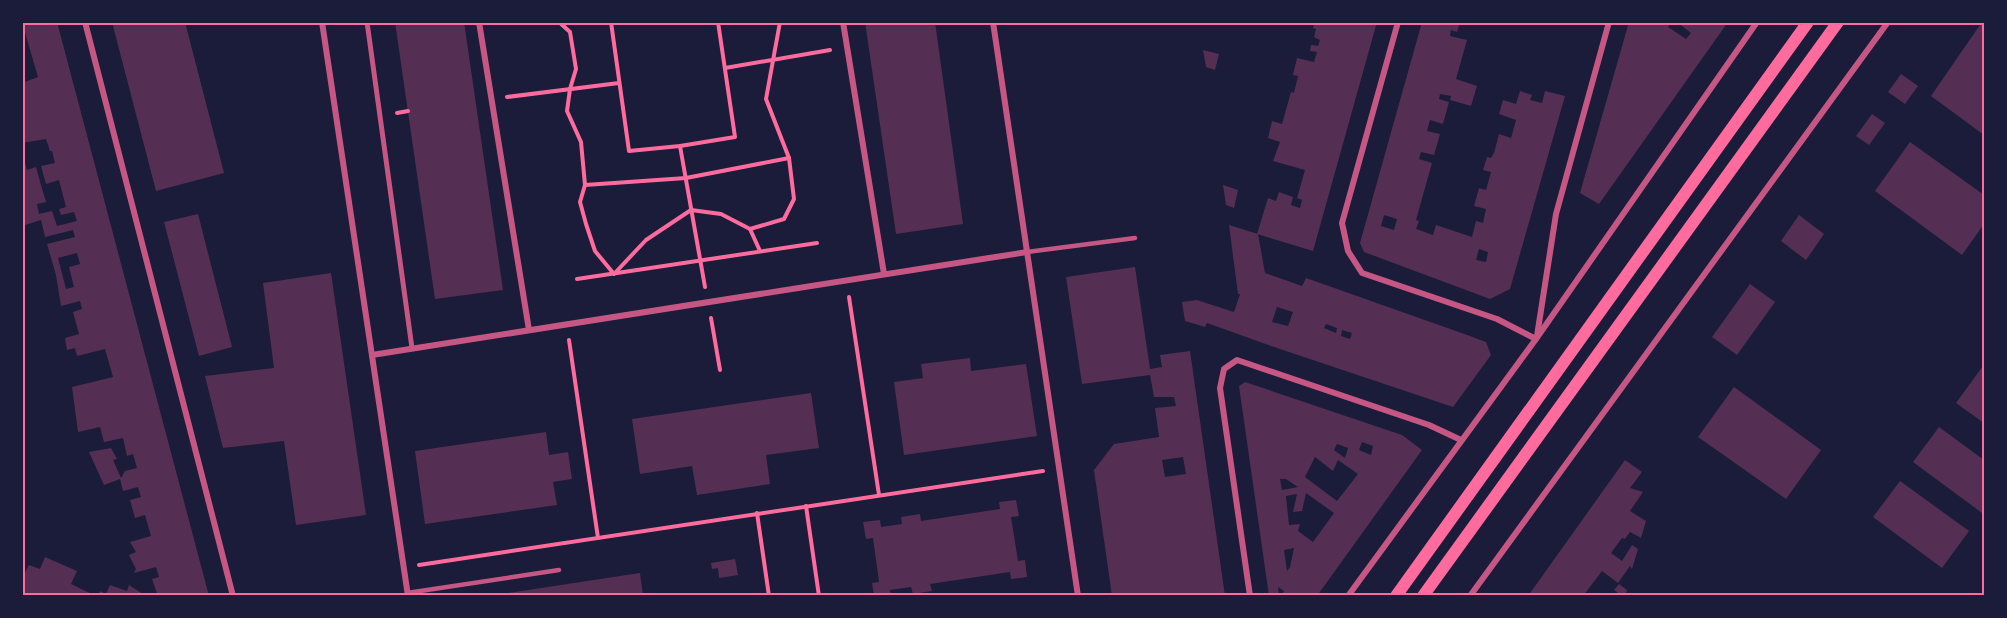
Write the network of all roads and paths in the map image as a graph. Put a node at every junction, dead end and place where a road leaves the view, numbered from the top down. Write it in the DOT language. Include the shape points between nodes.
graph roads {
  1 [pos="84,22"];
  2 [pos="322,22"];
  3 [pos="367,22"];
  4 [pos="479,22"];
  5 [pos="559,22"];
  6 [pos="611,22"];
  7 [pos="718,22"];
  8 [pos="780,22"];
  9 [pos="843,22"];
  10 [pos="993,22"];
  11 [pos="1398,22"];
  12 [pos="1609,22"];
  13 [pos="1757,22"];
  14 [pos="1808,22"];
  15 [pos="1838,22"];
  16 [pos="1888,22"];
  17 [pos="847,47"];
  18 [pos="773,60"];
  19 [pos="725,68"];
  20 [pos="619,83"];
  21 [pos="570,89"];
  22 [pos="491,99"];
  23 [pos="680,146"];
  24 [pos="789,158"];
  25 [pos="686,178"];
  26 [pos="585,185"];
  27 [pos="691,210"];
  28 [pos="750,229"];
  29 [pos="1135,238"];
  30 [pos="817,243"];
  31 [pos="760,251"];
  32 [pos="1027,252"];
  33 [pos="700,260"];
  34 [pos="614,274"];
  35 [pos="884,274"];
  36 [pos="577,279"];
  37 [pos="846,280"];
  38 [pos="708,302"];
  39 [pos="567,324"];
  40 [pos="529,330"];
  41 [pos="1536,339"];
  42 [pos="412,348"];
  43 [pos="372,355"];
  44 [pos="720,370"];
  45 [pos="1461,440"];
  46 [pos="1060,469"];
  47 [pos="879,495"];
  48 [pos="806,506"];
  49 [pos="757,513"];
  50 [pos="598,538"];
  51 [pos="403,568"];
  52 [pos="560,570"];
  53 [pos="408,594"];
  54 [pos="233,596"];
  55 [pos="769,596"];
  56 [pos="819,596"];
  57 [pos="1078,596"];
  58 [pos="1251,596"];
  59 [pos="1348,596"];
  60 [pos="1396,596"];
  61 [pos="1423,596"];
  62 [pos="1470,596"];
  1 -- 54 [label="street"];
  2 -- 43 [label="street"];
  3 -- 42 [label="street"];
  4 -- 22 [label="street"];
  5 -- 21 [label="path" via="570,32 576,69"];
  6 -- 20 [label="path"];
  7 -- 19 [label="path"];
  8 -- 18 [label="path"];
  9 -- 17 [label="street"];
  10 -- 32 [label="street"];
  11 -- 41 [label="street" via="1342,223 1348,251 1362,273 1497,319"];
  12 -- 41 [label="street" via="1556,214"];
  13 -- 41 [label="street"];
  14 -- 60 [label="main road"];
  15 -- 61 [label="main road"];
  16 -- 62 [label="street"];
  17 -- 18 [label="path"];
  17 -- 35 [label="street"];
  18 -- 19 [label="path"];
  18 -- 24 [label="path" via="766,99"];
  19 -- 23 [label="path" via="735,137"];
  20 -- 21 [label="path"];
  20 -- 23 [label="path" via="629,151"];
  21 -- 22 [label="path"];
  21 -- 26 [label="path" via="567,111 581,141"];
  22 -- 40 [label="street"];
  23 -- 25 [label="path"];
  24 -- 25 [label="path"];
  24 -- 28 [label="path" via="794,199 784,219"];
  25 -- 26 [label="path"];
  25 -- 27 [label="path"];
  26 -- 34 [label="path" via="580,201 586,224 596,251"];
  27 -- 28 [label="path" via="721,214"];
  27 -- 33 [label="path"];
  27 -- 34 [label="path" via="646,240"];
  28 -- 31 [label="path"];
  29 -- 32 [label="lane"];
  30 -- 31 [label="path"];
  31 -- 33 [label="path"];
  32 -- 35 [label="street"];
  32 -- 46 [label="street"];
  33 -- 34 [label="path"];
  33 -- 38 [label="path"];
  34 -- 36 [label="path"];
  35 -- 37 [label="street"];
  37 -- 38 [label="street"];
  37 -- 47 [label="path"];
  38 -- 39 [label="street"];
  38 -- 44 [label="path"];
  39 -- 40 [label="street"];
  39 -- 50 [label="path"];
  40 -- 42 [label="street"];
  41 -- 45 [label="street"];
  42 -- 43 [label="street"];
  43 -- 51 [label="street"];
  45 -- 58 [label="street" via="1429,425 1237,360 1224,369 1220,388"];
  45 -- 59 [label="street"];
  46 -- 47 [label="path"];
  46 -- 57 [label="street"];
  47 -- 48 [label="path"];
  48 -- 49 [label="path"];
  48 -- 56 [label="path"];
  49 -- 50 [label="path"];
  49 -- 55 [label="path"];
  50 -- 51 [label="path"];
  51 -- 53 [label="street"];
  52 -- 53 [label="lane"];
}
